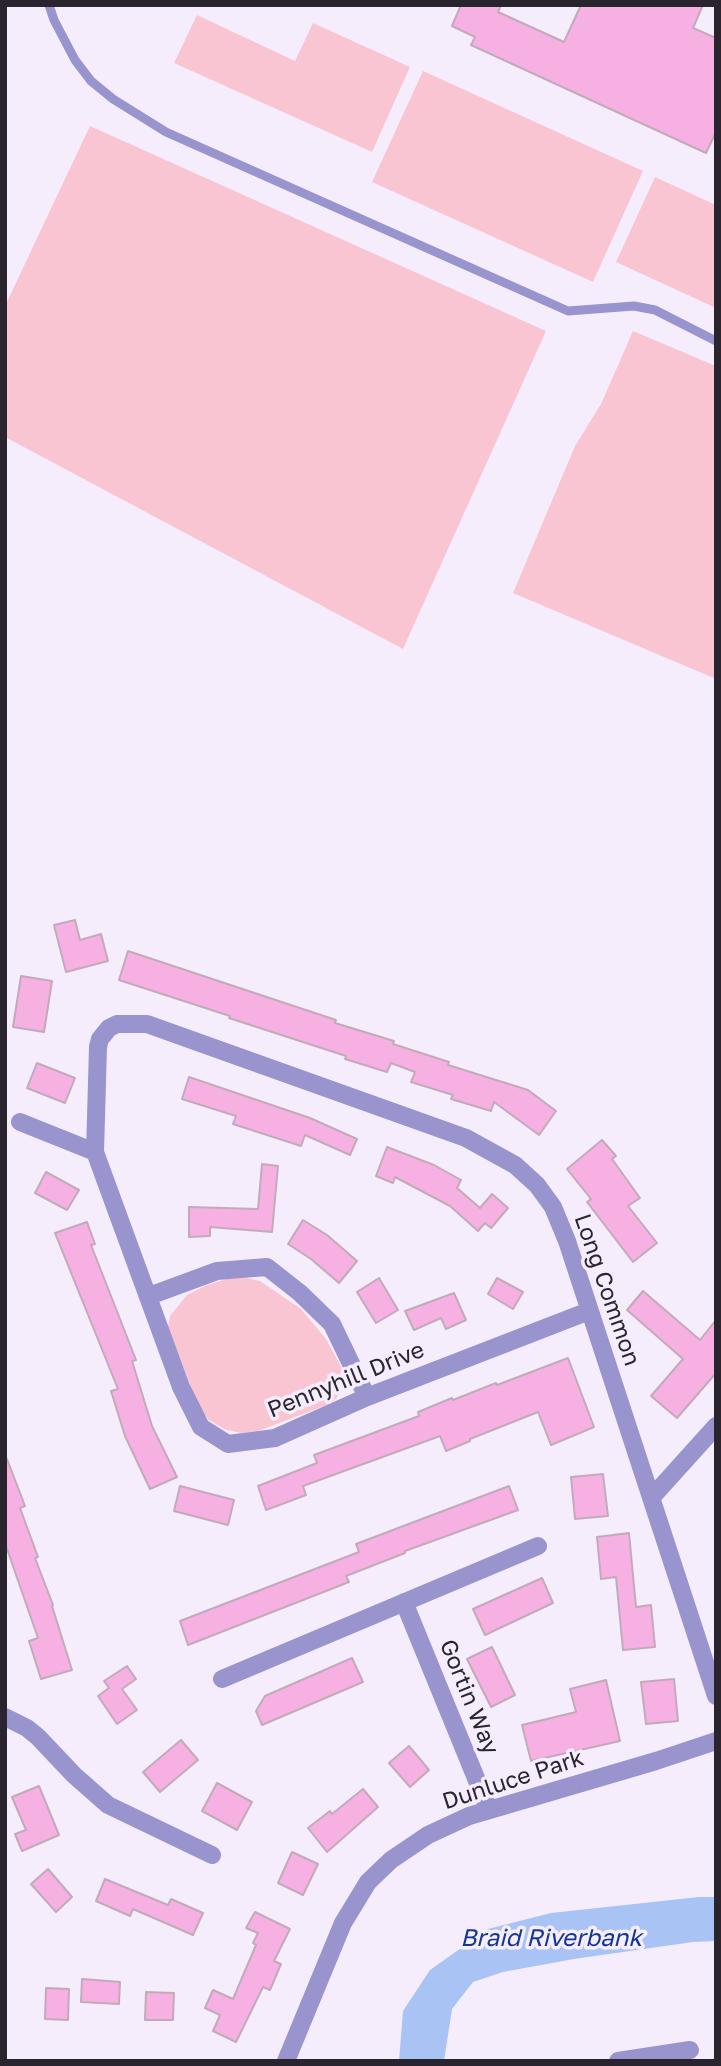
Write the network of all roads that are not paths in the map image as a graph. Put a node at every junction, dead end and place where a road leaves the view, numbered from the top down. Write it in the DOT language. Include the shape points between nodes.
graph roads {
  1 [pos="49,5"];
  2 [pos="716,341"];
  3 [pos="109,1028"];
  4 [pos="20,1122"];
  5 [pos="95,1152"];
  6 [pos="149,1296"];
  7 [pos="589,1311"];
  8 [pos="367,1397"];
  9 [pos="716,1426"];
  10 [pos="652,1497"];
  11 [pos="538,1546"];
  12 [pos="404,1602"];
  13 [pos="222,1679"];
  14 [pos="716,1696"];
  15 [pos="5,1717"];
  16 [pos="716,1741"];
  17 [pos="489,1810"];
  18 [pos="212,1855"];
  19 [pos="690,2050"];
  20 [pos="286,2061"];
  21 [pos="618,2061"];
  1 -- 2 [label="lane" via="75,60 91,81 166,132 569,311 634,306 654,310"];
  3 -- 5 [label="street, Pennyhill Drive" via="98,1047"];
  3 -- 7 [label="street, Long Common" via="147,1024 484,1146 526,1174 546,1197 567,1241"];
  4 -- 5 [label="street"];
  5 -- 6 [label="street, Pennyhill Drive"];
  6 -- 8 [label="street" via="217,1271 267,1267 332,1324"];
  6 -- 8 [label="street, Pennyhill Drive" via="181,1387 201,1427 228,1444 275,1438"];
  7 -- 8 [label="street, Pennyhill Drive"];
  7 -- 10 [label="street, Long Common"];
  9 -- 10 [label="street"];
  10 -- 14 [label="street, Long Common"];
  11 -- 12 [label="street"];
  12 -- 13 [label="street"];
  12 -- 17 [label="street, Gortin Way"];
  15 -- 18 [label="street" via="38,1737 108,1805"];
  16 -- 17 [label="street, Dunluce Park"];
  17 -- 20 [label="street, Dunluce Park" via="428,1835 368,1882 328,1954"];
  19 -- 21 [label="street"];
}
